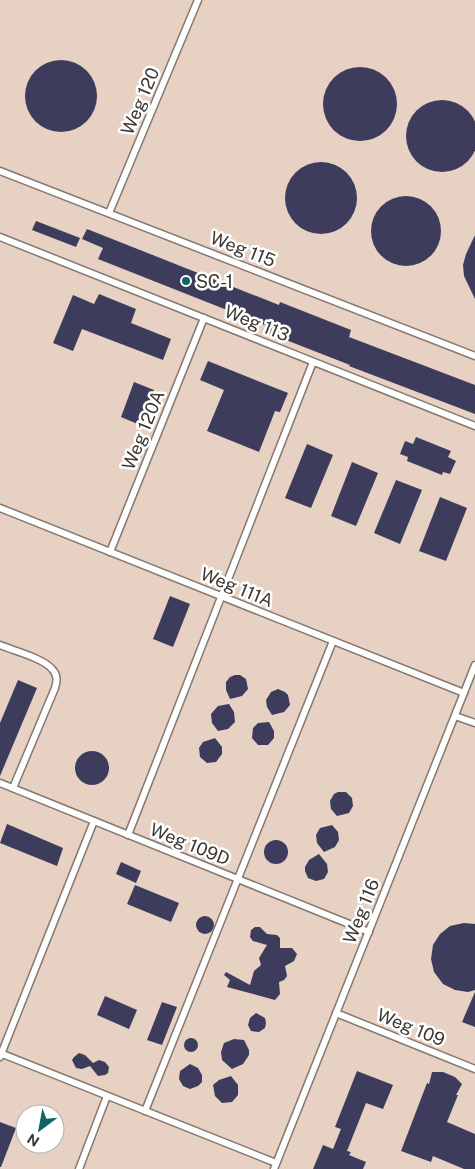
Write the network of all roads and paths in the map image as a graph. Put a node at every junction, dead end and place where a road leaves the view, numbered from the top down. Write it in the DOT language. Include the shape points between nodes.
graph roads {
  1 [pos="198,0"];
  2 [pos="0,170"];
  3 [pos="109,213"];
  4 [pos="0,237"];
  5 [pos="204,318"];
  6 [pos="475,356"];
  7 [pos="313,362"];
  8 [pos="475,426"];
  9 [pos="0,508"];
  10 [pos="110,552"];
  11 [pos="221,596"];
  12 [pos="333,641"];
  13 [pos="0,645"];
  14 [pos="475,665"];
  15 [pos="464,693"];
  16 [pos="455,716"];
  17 [pos="475,724"];
  18 [pos="0,783"];
  19 [pos="13,788"];
  20 [pos="94,821"];
  21 [pos="128,835"];
  22 [pos="238,879"];
  23 [pos="369,932"];
  24 [pos="336,1012"];
  25 [pos="1,1055"];
  26 [pos="475,1069"];
  27 [pos="107,1096"];
  28 [pos="145,1111"];
  29 [pos="275,1166"];
  30 [pos="79,1169"];
  1 -- 3 [label="lane, Weg 120"];
  2 -- 3 [label="lane, Weg 115"];
  3 -- 6 [label="lane, Weg 115"];
  4 -- 5 [label="lane, Weg 113"];
  5 -- 7 [label="lane, Weg 113"];
  5 -- 10 [label="lane, Weg 120A"];
  7 -- 8 [label="lane, Weg 113"];
  7 -- 11 [label="lane"];
  9 -- 10 [label="lane, Weg 111A"];
  10 -- 11 [label="lane, Weg 111A"];
  11 -- 12 [label="lane, Weg 111A"];
  11 -- 21 [label="lane"];
  12 -- 15 [label="lane, Weg 111A"];
  12 -- 22 [label="lane"];
  13 -- 19 [label="lane" via="45,663 53,669 57,679"];
  14 -- 15 [label="lane, Weg 116"];
  15 -- 16 [label="lane, Weg 116"];
  16 -- 17 [label="lane"];
  16 -- 23 [label="lane, Weg 116"];
  18 -- 19 [label="lane, Weg 109D"];
  19 -- 20 [label="lane, Weg 109D"];
  20 -- 21 [label="lane, Weg 109D"];
  20 -- 25 [label="lane"];
  21 -- 22 [label="lane, Weg 109D"];
  22 -- 23 [label="lane, Weg 109D"];
  22 -- 28 [label="lane"];
  23 -- 24 [label="lane, Weg 116"];
  24 -- 26 [label="lane, Weg 109"];
  24 -- 29 [label="lane, Weg 116"];
  25 -- 27 [label="lane"];
  27 -- 28 [label="lane"];
  27 -- 30 [label="lane"];
  28 -- 29 [label="lane"];
}
